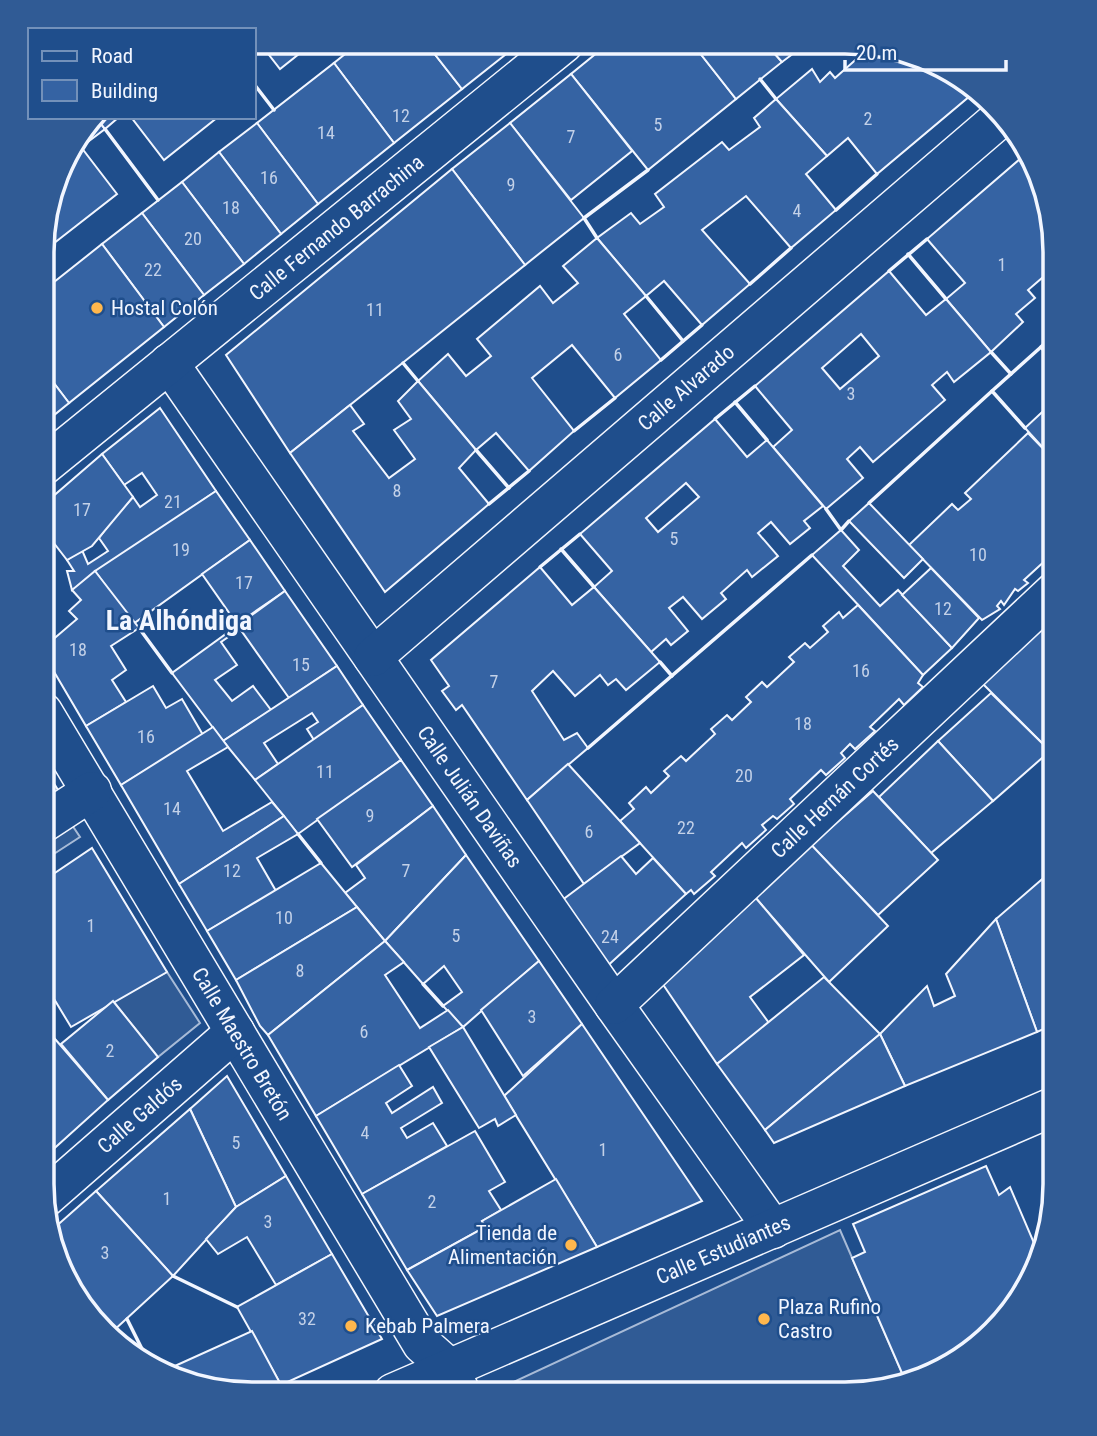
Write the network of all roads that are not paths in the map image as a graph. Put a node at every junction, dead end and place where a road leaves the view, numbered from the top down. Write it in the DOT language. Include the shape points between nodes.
graph roads {
  1 [pos="550,54"];
  2 [pos="994,123"];
  3 [pos="169,363"];
  4 [pos="54,457"];
  5 [pos="1043,603"];
  6 [pos="373,657"];
  7 [pos="54,730"];
  8 [pos="92,791"];
  9 [pos="54,816"];
  10 [pos="614,1005"];
  11 [pos="236,1032"];
  12 [pos="1042,1112"];
  13 [pos="54,1190"];
  14 [pos="773,1229"];
  15 [pos="455,1380"];
  1 -- 3 [label="street, Calle Fernando Barrachina"];
  2 -- 6 [label="street, Calle Alvarado"];
  3 -- 4 [label="street, Calle Fernando Barrachina"];
  3 -- 6 [label="street, Calle Julián Daviñas"];
  5 -- 10 [label="street, Calle Hernán Cortés"];
  6 -- 10 [label="street, Calle Julián Daviñas"];
  7 -- 8 [label="street, Calle Maestro Bretón"];
  8 -- 9 [label="street"];
  8 -- 11 [label="street, Calle Maestro Bretón"];
  10 -- 14 [label="street, Calle Julián Daviñas"];
  11 -- 13 [label="street, Calle Galdós"];
  11 -- 15 [label="street, Calle Maestro Bretón" via="422,1344"];
  12 -- 14 [label="street, Calle Estudiantes"];
  14 -- 15 [label="street, Calle Estudiantes"];
}
